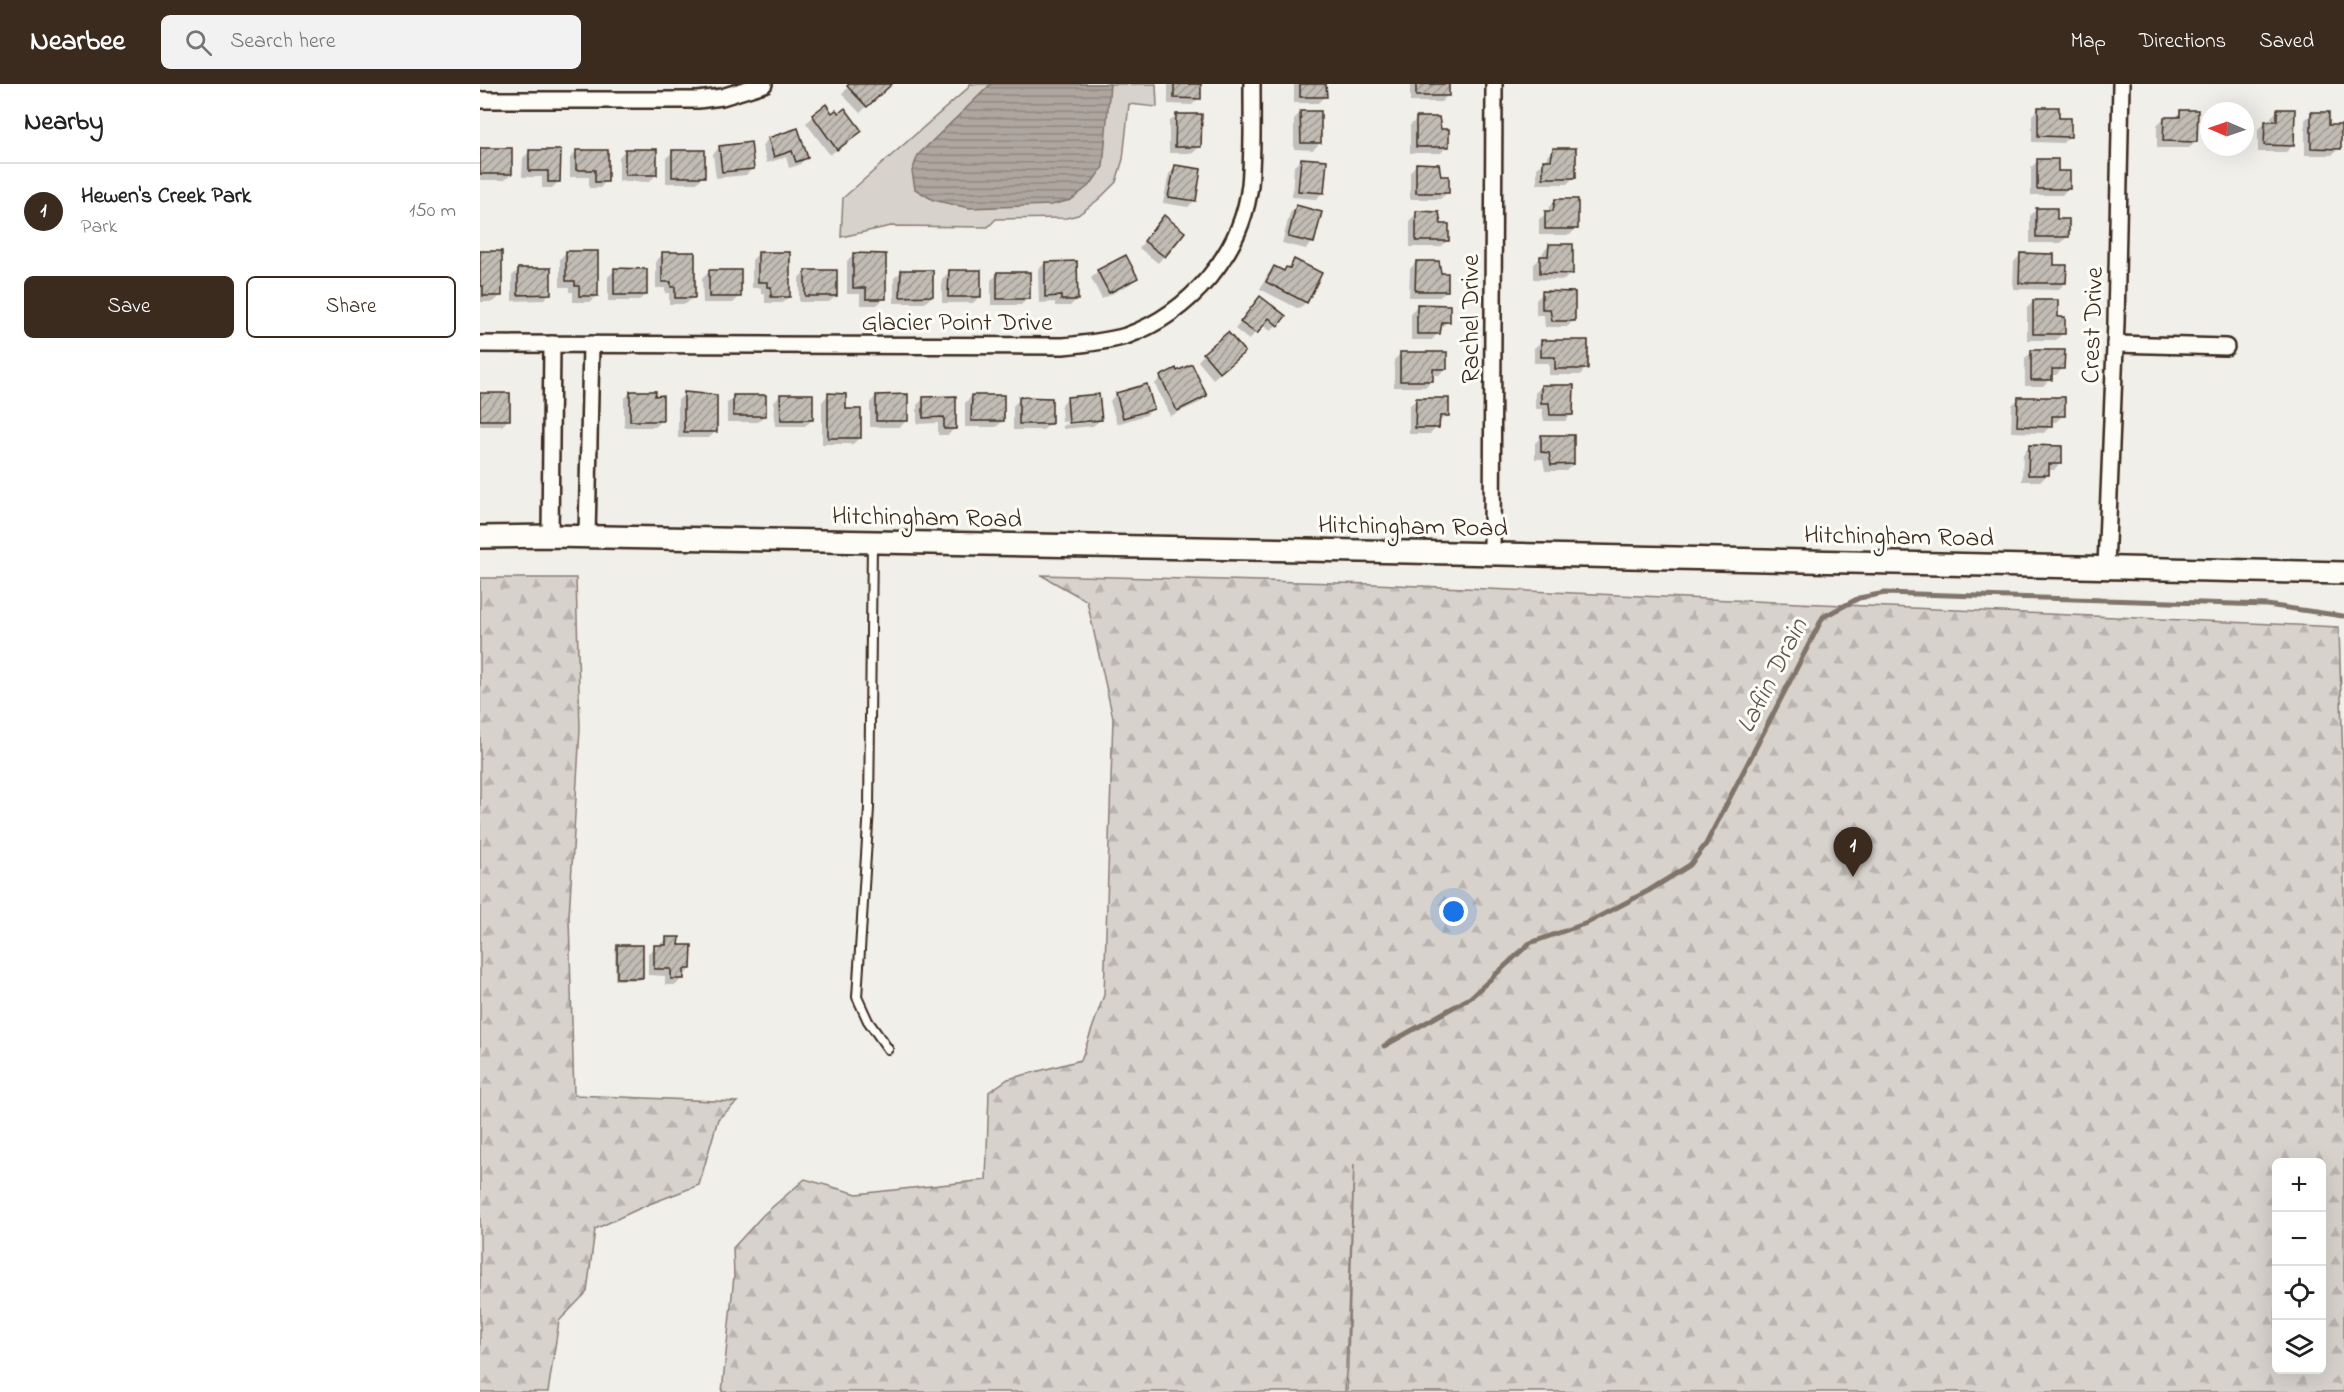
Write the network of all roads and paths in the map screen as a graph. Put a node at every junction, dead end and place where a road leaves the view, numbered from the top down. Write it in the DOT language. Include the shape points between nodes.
graph roads {
  1 [pos="764,84"];
  2 [pos="1252,84"];
  3 [pos="1494,84"];
  4 [pos="2121,84"];
  5 [pos="480,100"];
  6 [pos="480,344"];
  7 [pos="552,344"];
  8 [pos="591,344"];
  9 [pos="2115,344"];
  10 [pos="2226,348"];
  11 [pos="550,536"];
  12 [pos="480,537"];
  13 [pos="587,537"];
  14 [pos="872,542"];
  15 [pos="1492,554"];
  16 [pos="2106,567"];
  17 [pos="2344,573"];
  18 [pos="888,1049"];
  1 -- 5 [label="street" via="698,100"];
  2 -- 8 [label="street, Glacier Point Drive" via="1250,185 1232,243 1215,272 1196,292 1149,326 1125,336 1062,346"];
  3 -- 15 [label="street, Rachel Drive"];
  4 -- 9 [label="street, Crest Drive"];
  6 -- 7 [label="street, Glacier Point Drive"];
  7 -- 8 [label="street, Glacier Point Drive"];
  7 -- 11 [label="street"];
  8 -- 13 [label="street"];
  9 -- 10 [label="street"];
  9 -- 16 [label="street, Crest Drive"];
  11 -- 12 [label="street, Hitchingham Road"];
  11 -- 13 [label="street, Hitchingham Road"];
  13 -- 14 [label="street, Hitchingham Road"];
  14 -- 15 [label="street, Hitchingham Road"];
  14 -- 18 [label="lane" via="869,808 857,997"];
  15 -- 16 [label="street, Hitchingham Road"];
  16 -- 17 [label="street, Hitchingham Road"];
}
